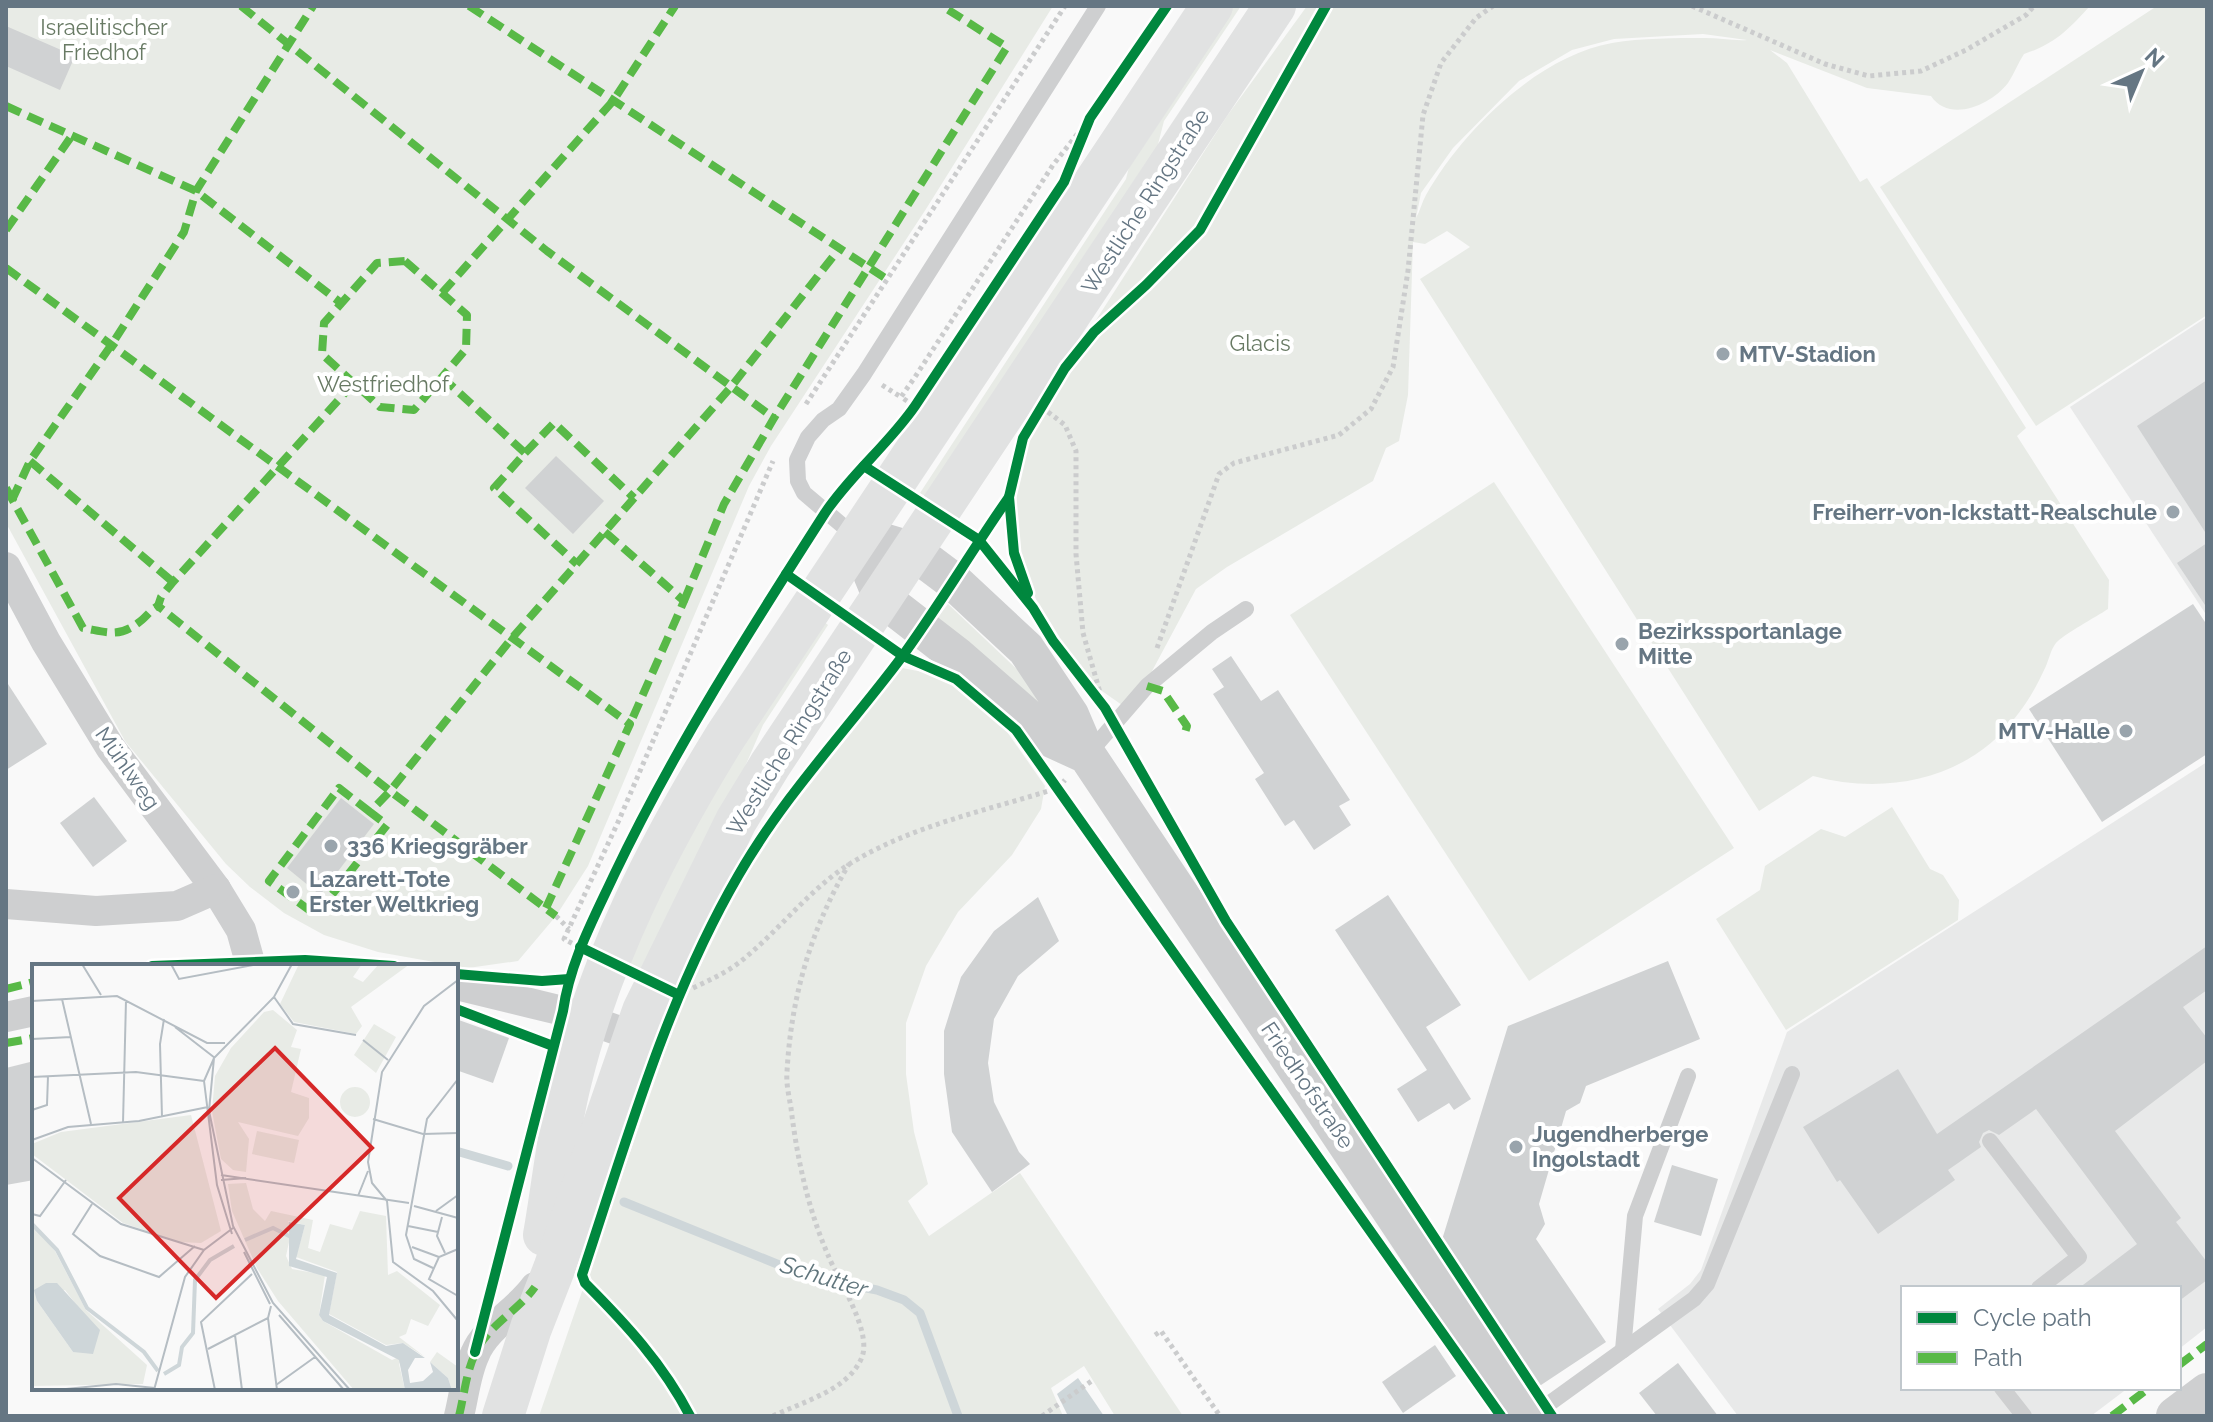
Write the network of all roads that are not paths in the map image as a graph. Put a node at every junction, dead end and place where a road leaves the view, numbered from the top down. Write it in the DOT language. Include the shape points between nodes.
graph roads {
  1 [pos="1098,6"];
  2 [pos="1212,6"];
  3 [pos="1275,6"];
  4 [pos="857,538"];
  5 [pos="913,551"];
  6 [pos="6,567"];
  7 [pos="882,598"];
  8 [pos="1246,609"];
  9 [pos="1087,755"];
  10 [pos="216,889"];
  11 [pos="6,904"];
  12 [pos="250,964"];
  13 [pos="458,986"];
  14 [pos="32,1011"];
  15 [pos="6,1017"];
  16 [pos="589,1019"];
  17 [pos="634,1036"];
  18 [pos="1792,1074"];
  19 [pos="1688,1076"];
  20 [pos="1990,1141"];
  21 [pos="2042,1286"];
  22 [pos="533,1308"];
  23 [pos="1623,1350"];
  24 [pos="2004,1390"];
  25 [pos="2207,1392"];
  26 [pos="459,1416"];
  27 [pos="503,1416"];
  28 [pos="1530,1416"];
  29 [pos="2024,1416"];
  30 [pos="2175,1416"];
  1 -- 4 [label="lane" via="864,374 839,409 808,437 797,460 804,493"];
  2 -- 4 [label="main road, Westliche Ringstraße"];
  3 -- 5 [label="main road, Westliche Ringstraße"];
  4 -- 5 [label="street, Friedhofstraße"];
  4 -- 7 [label="street"];
  4 -- 16 [label="main road, Westliche Ringstraße" via="690,795 618,936"];
  5 -- 7 [label="main road, Westliche Ringstraße"];
  5 -- 9 [label="street, Friedhofstraße" via="1026,649 1070,715"];
  6 -- 10 [label="street, Mühlweg" via="110,747"];
  7 -- 9 [label="street" via="1052,739"];
  7 -- 17 [label="main road, Westliche Ringstraße" via="736,821"];
  8 -- 9 [label="lane" via="1147,686"];
  9 -- 28 [label="street, Friedhofstraße"];
  10 -- 11 [label="street" via="177,906 96,911"];
  10 -- 12 [label="street, Mühlweg" via="241,930"];
  13 -- 16 [label="street"];
  14 -- 15 [label="street"];
  16 -- 17 [label="street"];
  16 -- 22 [label="main road, Westliche Ringstraße" via="571,1080"];
  17 -- 22 [label="main road, Westliche Ringstraße" via="554,1269"];
  18 -- 23 [label="lane" via="1707,1284"];
  19 -- 23 [label="lane" via="1635,1216"];
  20 -- 21 [label="lane" via="2079,1257"];
  22 -- 26 [label="street, Westliche Ringstraße" via="525,1301 475,1352"];
  22 -- 27 [label="main road, Westliche Ringstraße"];
  23 -- 28 [label="lane"];
  24 -- 29 [label="lane"];
  25 -- 30 [label="street"];
}
